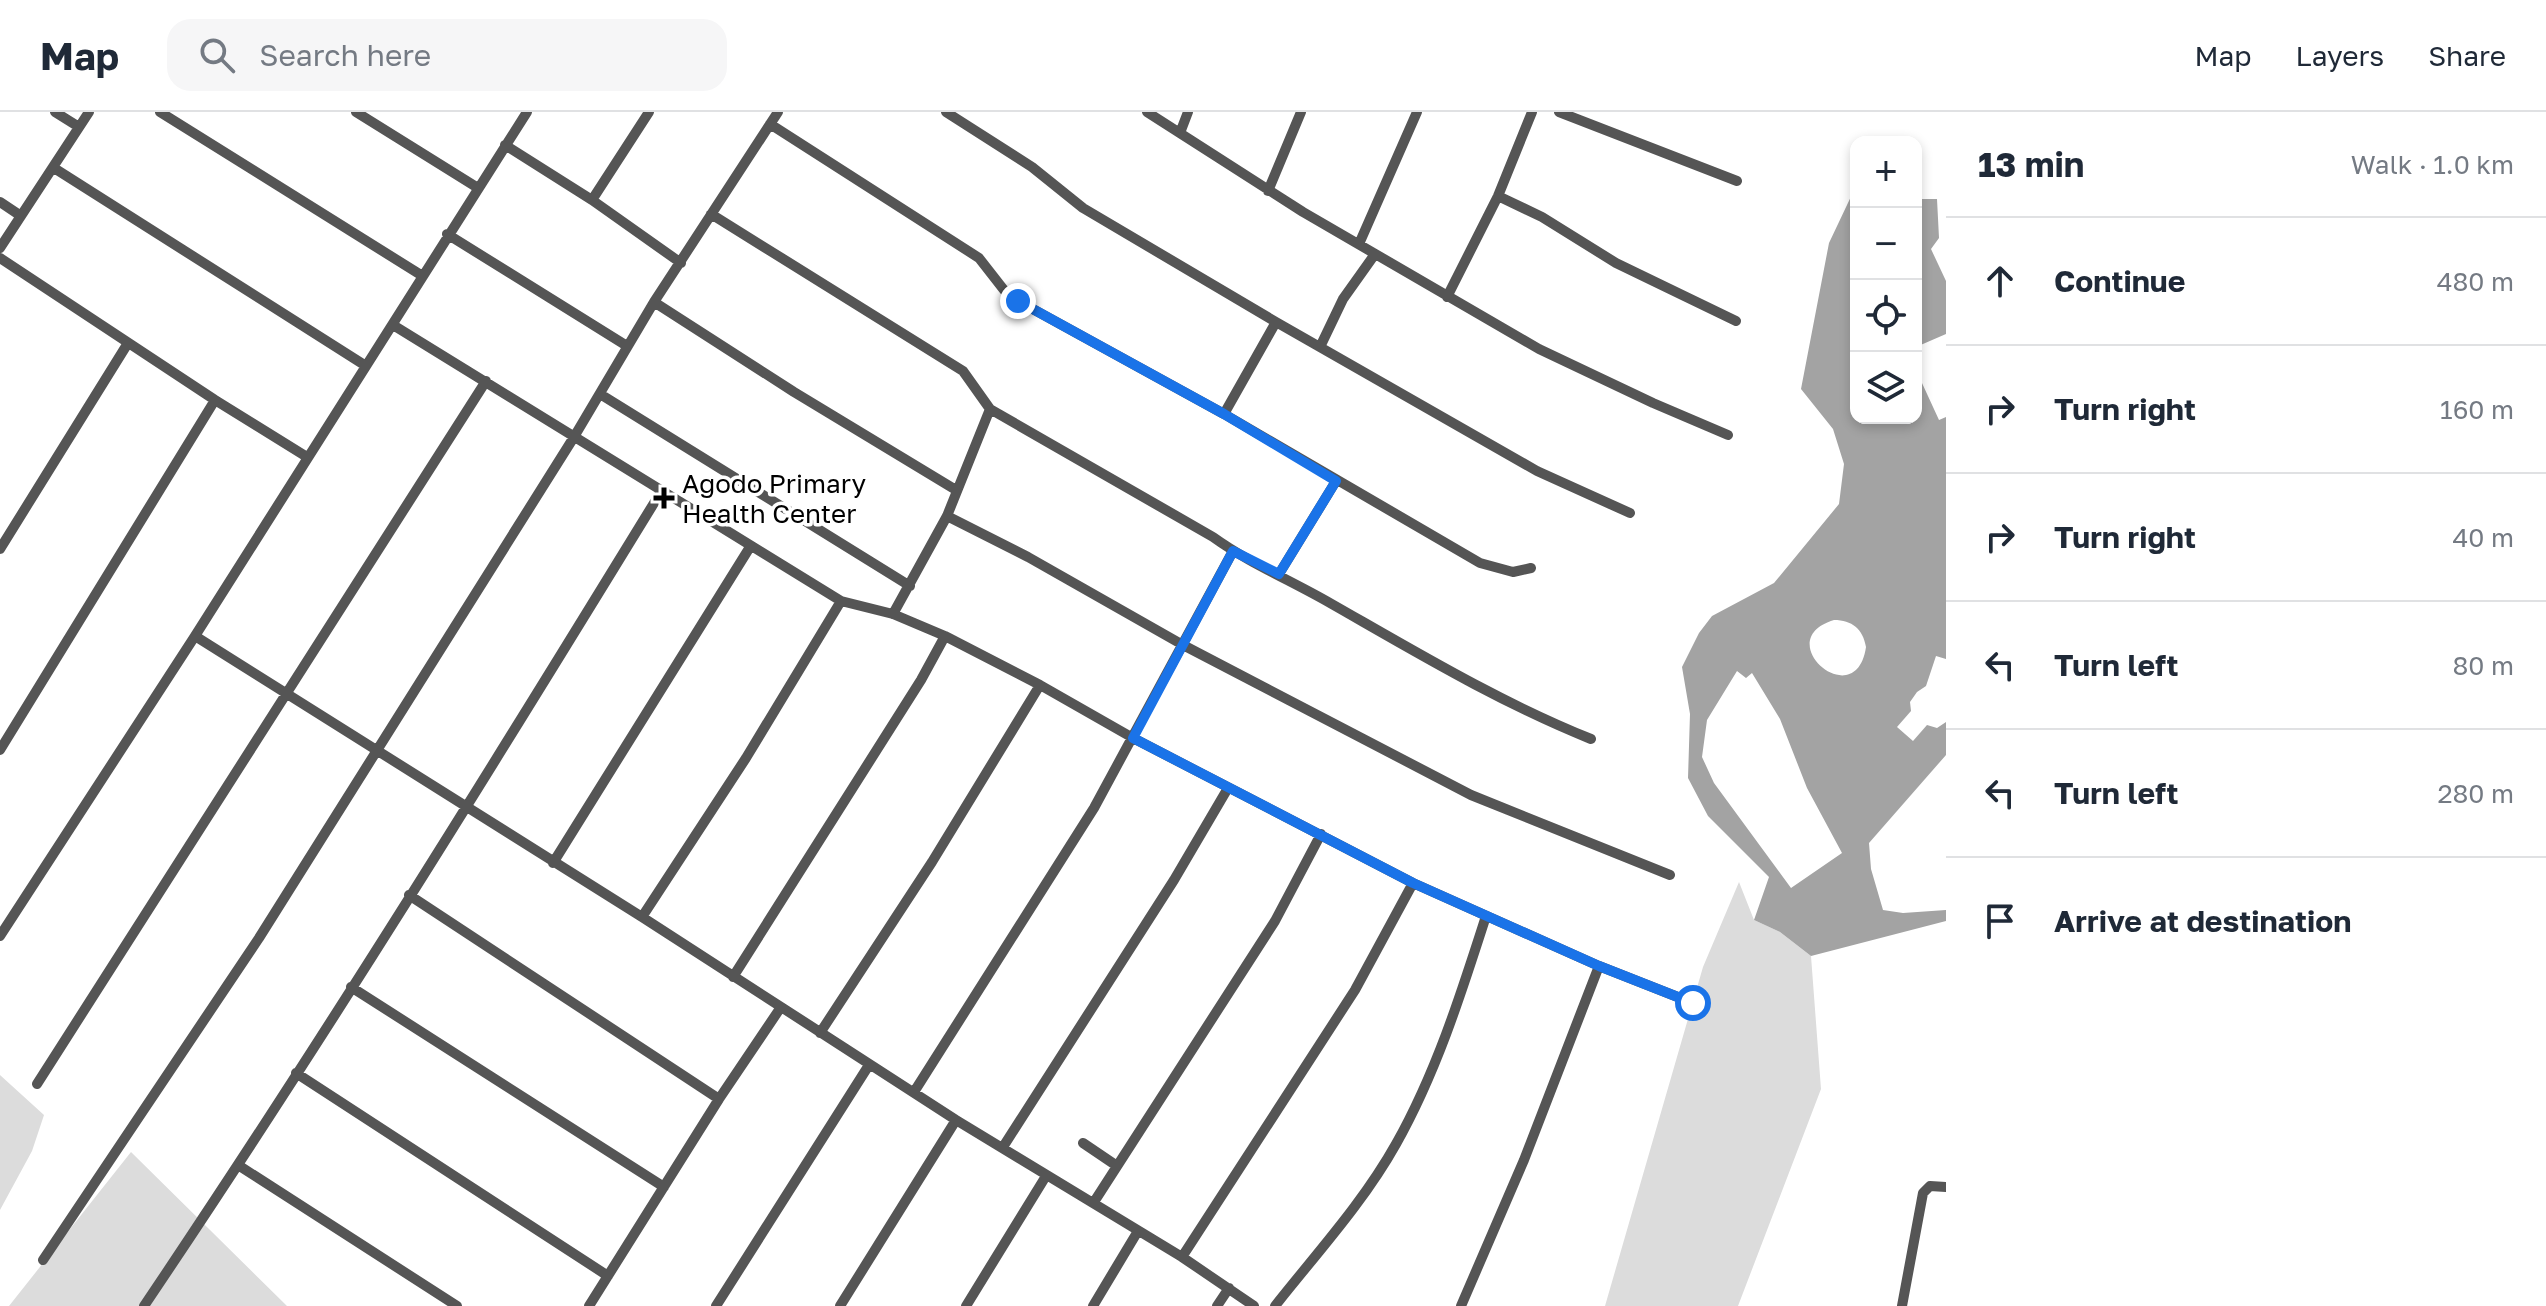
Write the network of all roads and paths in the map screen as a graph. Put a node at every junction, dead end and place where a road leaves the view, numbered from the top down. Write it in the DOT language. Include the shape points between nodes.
graph roads {
  1 [pos="55,112"];
  2 [pos="89,112"];
  3 [pos="160,112"];
  4 [pos="356,112"];
  5 [pos="527,112"];
  6 [pos="649,112"];
  7 [pos="778,112"];
  8 [pos="946,112"];
  9 [pos="1147,112"];
  10 [pos="1188,112"];
  11 [pos="1301,112"];
  12 [pos="1417,112"];
  13 [pos="1532,112"];
  14 [pos="1559,112"];
  15 [pos="770,124"];
  16 [pos="79,127"];
  17 [pos="1180,133"];
  18 [pos="505,145"];
  19 [pos="54,168"];
  20 [pos="1737,181"];
  21 [pos="478,188"];
  22 [pos="1268,191"];
  23 [pos="1498,196"];
  24 [pos="592,200"];
  25 [pos="0,202"];
  26 [pos="711,214"];
  27 [pos="21,216"];
  28 [pos="447,234"];
  29 [pos="1359,244"];
  30 [pos="0,248"];
  31 [pos="1375,254"];
  32 [pos="0,258"];
  33 [pos="681,263"];
  34 [pos="421,275"];
  35 [pos="1447,297"];
  36 [pos="654,302"];
  37 [pos="1736,321"];
  38 [pos="1276,322"];
  39 [pos="393,325"];
  40 [pos="128,343"];
  41 [pos="627,346"];
  42 [pos="1320,347"];
  43 [pos="366,366"];
  44 [pos="486,381"];
  45 [pos="600,394"];
  46 [pos="215,400"];
  47 [pos="990,409"];
  48 [pos="1224,414"];
  49 [pos="1728,435"];
  50 [pos="574,437"];
  51 [pos="307,457"];
  52 [pos="1336,481"];
  53 [pos="662,490"];
  54 [pos="956,490"];
  55 [pos="1630,513"];
  56 [pos="947,516"];
  57 [pos="4,534"];
  58 [pos="750,547"];
  59 [pos="0,549"];
  60 [pos="1233,551"];
  61 [pos="1531,568"];
  62 [pos="1279,574"];
  63 [pos="910,586"];
  64 [pos="841,601"];
  65 [pos="893,614"];
  66 [pos="195,636"];
  67 [pos="945,636"];
  68 [pos="1183,645"];
  69 [pos="1040,685"];
  70 [pos="288,694"];
  71 [pos="1133,738"];
  72 [pos="1591,739"];
  73 [pos="0,750"];
  74 [pos="377,752"];
  75 [pos="1228,788"];
  76 [pos="464,806"];
  77 [pos="1321,834"];
  78 [pos="553,863"];
  79 [pos="1670,875"];
  80 [pos="1413,883"];
  81 [pos="409,895"];
  82 [pos="1486,916"];
  83 [pos="642,917"];
  84 [pos="0,936"];
  85 [pos="1599,966"];
  86 [pos="733,977"];
  87 [pos="351,987"];
  88 [pos="1693,1003"];
  89 [pos="781,1007"];
  90 [pos="820,1033"];
  91 [pos="869,1065"];
  92 [pos="296,1073"];
  93 [pos="37,1084"];
  94 [pos="914,1092"];
  95 [pos="719,1099"];
  96 [pos="956,1120"];
  97 [pos="1083,1143"];
  98 [pos="1003,1147"];
  99 [pos="238,1165"];
  100 [pos="1117,1166"];
  101 [pos="1046,1176"];
  102 [pos="664,1187"];
  103 [pos="1946,1187"];
  104 [pos="1094,1202"];
  105 [pos="1138,1231"];
  106 [pos="1182,1257"];
  107 [pos="43,1260"];
  108 [pos="608,1276"];
  109 [pos="1229,1288"];
  110 [pos="144,1306"];
  111 [pos="457,1306"];
  112 [pos="589,1306"];
  113 [pos="716,1306"];
  114 [pos="840,1306"];
  115 [pos="966,1306"];
  116 [pos="1093,1306"];
  117 [pos="1217,1306"];
  118 [pos="1254,1306"];
  119 [pos="1275,1306"];
  120 [pos="1461,1306"];
  121 [pos="1902,1306"];
  1 -- 16 [label="street"];
  2 -- 16 [label="street"];
  3 -- 34 [label="street"];
  4 -- 21 [label="street"];
  5 -- 18 [label="street"];
  6 -- 24 [label="street"];
  7 -- 15 [label="street"];
  8 -- 38 [label="street" via="1032,167 1083,208"];
  9 -- 17 [label="street"];
  10 -- 17 [label="street"];
  11 -- 22 [label="street"];
  12 -- 29 [label="street"];
  13 -- 23 [label="street"];
  14 -- 20 [label="street"];
  15 -- 26 [label="street"];
  15 -- 48 [label="street" via="979,258 1018,301"];
  16 -- 19 [label="street"];
  17 -- 22 [label="street"];
  18 -- 21 [label="street"];
  18 -- 24 [label="street"];
  19 -- 27 [label="street"];
  19 -- 43 [label="street"];
  21 -- 28 [label="street"];
  22 -- 29 [label="street"];
  23 -- 35 [label="street"];
  23 -- 37 [label="street" via="1616,263"];
  24 -- 33 [label="street"];
  25 -- 27 [label="street"];
  26 -- 33 [label="street"];
  26 -- 47 [label="street" via="963,371"];
  27 -- 30 [label="street"];
  28 -- 34 [label="street"];
  28 -- 41 [label="street"];
  29 -- 31 [label="street"];
  31 -- 35 [label="street"];
  31 -- 42 [label="street" via="1343,299"];
  32 -- 40 [label="street"];
  33 -- 36 [label="street"];
  34 -- 39 [label="street"];
  35 -- 49 [label="street" via="1539,349"];
  36 -- 41 [label="street"];
  36 -- 54 [label="street"];
  38 -- 42 [label="street"];
  38 -- 48 [label="street"];
  39 -- 43 [label="street"];
  39 -- 44 [label="street"];
  40 -- 46 [label="street"];
  40 -- 57 [label="street"];
  41 -- 45 [label="street"];
  42 -- 55 [label="street" via="1537,471"];
  43 -- 51 [label="street"];
  44 -- 50 [label="street"];
  44 -- 70 [label="street"];
  45 -- 50 [label="street"];
  45 -- 63 [label="street"];
  46 -- 51 [label="street"];
  46 -- 73 [label="street"];
  47 -- 54 [label="street"];
  47 -- 60 [label="street"];
  48 -- 52 [label="street"];
  50 -- 53 [label="street"];
  50 -- 74 [label="street"];
  51 -- 66 [label="street"];
  52 -- 61 [label="street" via="1480,563 1513,572"];
  52 -- 62 [label="street"];
  53 -- 58 [label="street"];
  53 -- 76 [label="street"];
  54 -- 56 [label="street"];
  56 -- 63 [label="street"];
  56 -- 68 [label="street"];
  57 -- 59 [label="street"];
  58 -- 64 [label="street"];
  58 -- 78 [label="street"];
  60 -- 62 [label="street"];
  60 -- 68 [label="street"];
  62 -- 72 [label="street" via="1475,686"];
  63 -- 65 [label="street"];
  64 -- 65 [label="street"];
  64 -- 83 [label="street"];
  65 -- 67 [label="street"];
  66 -- 70 [label="street"];
  66 -- 84 [label="street"];
  67 -- 69 [label="street"];
  67 -- 86 [label="street"];
  68 -- 71 [label="street"];
  68 -- 79 [label="street" via="1471,795"];
  69 -- 71 [label="street"];
  69 -- 90 [label="street"];
  70 -- 74 [label="street"];
  70 -- 93 [label="street"];
  71 -- 75 [label="street"];
  71 -- 94 [label="street"];
  74 -- 76 [label="street"];
  74 -- 107 [label="street"];
  75 -- 77 [label="street"];
  75 -- 98 [label="street"];
  76 -- 78 [label="street"];
  76 -- 81 [label="street"];
  77 -- 80 [label="street"];
  77 -- 100 [label="street" via="1275,921"];
  78 -- 83 [label="street"];
  80 -- 82 [label="street"];
  80 -- 106 [label="street" via="1355,990"];
  81 -- 87 [label="street"];
  81 -- 95 [label="street"];
  82 -- 85 [label="street"];
  82 -- 119 [label="street" via="1443,1042 1396,1144 1376,1178"];
  83 -- 86 [label="street"];
  85 -- 88 [label="street"];
  85 -- 120 [label="street"];
  86 -- 89 [label="street"];
  87 -- 92 [label="street"];
  87 -- 102 [label="street"];
  89 -- 90 [label="street"];
  89 -- 95 [label="street"];
  90 -- 91 [label="street"];
  91 -- 94 [label="street"];
  91 -- 113 [label="street"];
  92 -- 99 [label="street"];
  92 -- 108 [label="street"];
  94 -- 96 [label="street"];
  95 -- 102 [label="street"];
  96 -- 98 [label="street"];
  96 -- 114 [label="street"];
  97 -- 100 [label="street"];
  98 -- 101 [label="street"];
  99 -- 110 [label="street"];
  99 -- 111 [label="street"];
  100 -- 104 [label="street"];
  101 -- 104 [label="street"];
  101 -- 115 [label="street"];
  102 -- 108 [label="street"];
  103 -- 121 [label="street" via="1930,1186 1923,1193"];
  104 -- 105 [label="street"];
  105 -- 106 [label="street"];
  105 -- 116 [label="street"];
  106 -- 109 [label="street"];
  108 -- 112 [label="street"];
  109 -- 117 [label="street"];
  109 -- 118 [label="street"];
}
